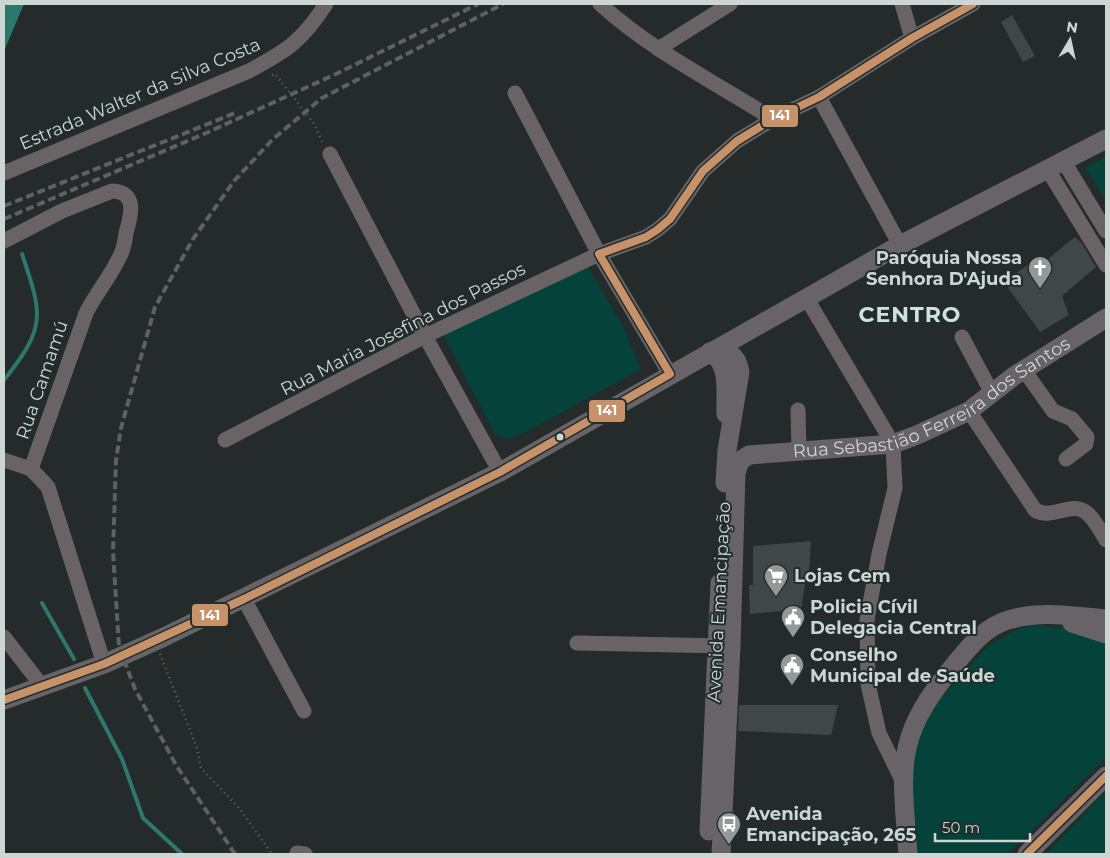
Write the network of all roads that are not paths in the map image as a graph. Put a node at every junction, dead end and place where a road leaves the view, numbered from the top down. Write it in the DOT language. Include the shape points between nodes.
graph roads {
  1 [pos="326,4"];
  2 [pos="600,4"];
  3 [pos="730,4"];
  4 [pos="902,4"];
  5 [pos="974,4"];
  6 [pos="912,38"];
  7 [pos="658,49"];
  8 [pos="515,93"];
  9 [pos="819,97"];
  10 [pos="773,119"];
  11 [pos="1106,139"];
  12 [pos="330,154"];
  13 [pos="1056,166"];
  14 [pos="4,173"];
  15 [pos="1106,231"];
  16 [pos="4,241"];
  17 [pos="900,245"];
  18 [pos="599,254"];
  19 [pos="1106,265"];
  20 [pos="807,299"];
  21 [pos="1106,318"];
  22 [pos="744,333"];
  23 [pos="425,336"];
  24 [pos="962,337"];
  25 [pos="710,352"];
  26 [pos="731,354"];
  27 [pos="1024,370"];
  28 [pos="670,374"];
  29 [pos="992,394"];
  30 [pos="738,395"];
  31 [pos="798,410"];
  32 [pos="969,411"];
  33 [pos="225,440"];
  34 [pos="893,444"];
  35 [pos="727,450"];
  36 [pos="799,452"];
  37 [pos="749,454"];
  38 [pos="1066,459"];
  39 [pos="4,460"];
  40 [pos="31,469"];
  41 [pos="500,472"];
  42 [pos="1106,540"];
  43 [pos="244,599"];
  44 [pos="1106,609"];
  45 [pos="1066,613"];
  46 [pos="1035,614"];
  47 [pos="1106,619"];
  48 [pos="1106,634"];
  49 [pos="4,637"];
  50 [pos="577,643"];
  51 [pos="724,646"];
  52 [pos="104,664"];
  53 [pos="42,686"];
  54 [pos="4,700"];
  55 [pos="304,711"];
  56 [pos="1106,776"];
  57 [pos="902,780"];
  58 [pos="708,854"];
  59 [pos="721,854"];
  60 [pos="908,854"];
  61 [pos="1027,854"];
  1 -- 14 [label="street, Estrada Walter da Silva Costa" via="311,27 284,52 256,67"];
  2 -- 7 [label="street"];
  3 -- 7 [label="street"];
  4 -- 6 [label="street"];
  5 -- 6 [label="street, Rua Maria Josefina dos Passos"];
  6 -- 9 [label="street, Rua Maria Josefina dos Passos"];
  7 -- 10 [label="street"];
  8 -- 18 [label="street"];
  9 -- 10 [label="street, Rua Maria Josefina dos Passos"];
  9 -- 17 [label="street"];
  10 -- 18 [label="street, Rua Maria Josefina dos Passos" via="720,154 670,219 657,230"];
  11 -- 13 [label="main road"];
  12 -- 23 [label="street"];
  13 -- 15 [label="street"];
  13 -- 17 [label="main road"];
  13 -- 19 [label="street"];
  16 -- 40 [label="street, Rua Camamú" via="112,191 126,195 131,210 121,255 95,293 86,313"];
  17 -- 20 [label="main road"];
  18 -- 23 [label="street, Rua Maria Josefina dos Passos"];
  18 -- 28 [label="street"];
  20 -- 22 [label="main road"];
  20 -- 34 [label="street"];
  21 -- 27 [label="main road, Rua Sebastião Ferreira dos Santos"];
  22 -- 25 [label="main road"];
  22 -- 26 [label="main road"];
  23 -- 33 [label="street, Rua Maria Josefina dos Passos"];
  23 -- 41 [label="street"];
  24 -- 29 [label="street"];
  25 -- 26 [label="main road" via="719,350"];
  25 -- 28 [label="main road"];
  25 -- 35 [label="main road" via="718,356 724,366"];
  26 -- 30 [label="main road, Avenida Emancipação" via="739,363"];
  27 -- 29 [label="main road, Rua Sebastião Ferreira dos Santos"];
  27 -- 38 [label="street" via="1053,411 1072,419 1087,437 1086,444"];
  28 -- 41 [label="main road"];
  29 -- 32 [label="main road, Rua Sebastião Ferreira dos Santos"];
  30 -- 35 [label="main road, Avenida Emancipação"];
  30 -- 37 [label="main road" via="738,443"];
  31 -- 36 [label="street"];
  32 -- 34 [label="main road, Rua Sebastião Ferreira dos Santos"];
  32 -- 42 [label="street" via="1035,510 1049,515 1079,509 1088,514"];
  34 -- 36 [label="main road, Rua Sebastião Ferreira dos Santos"];
  34 -- 57 [label="street" via="895,488 868,613 868,684 879,733"];
  35 -- 51 [label="main road, Avenida Emancipação"];
  36 -- 37 [label="main road, Rua Sebastião Ferreira dos Santos"];
  37 -- 51 [label="main road, Avenida Emancipação" via="740,461 736,473"];
  39 -- 40 [label="street"];
  40 -- 52 [label="street" via="48,487 55,504"];
  41 -- 43 [label="main road"];
  43 -- 52 [label="main road"];
  43 -- 55 [label="street"];
  44 -- 45 [label="main road"];
  45 -- 46 [label="main road"];
  45 -- 47 [label="main road"];
  46 -- 48 [label="main road"];
  46 -- 57 [label="main road" via="991,626 941,680 912,727 905,749"];
  49 -- 53 [label="street"];
  50 -- 51 [label="street"];
  51 -- 58 [label="main road, Avenida Emancipação"];
  51 -- 59 [label="main road, Avenida Emancipação"];
  52 -- 53 [label="main road"];
  53 -- 54 [label="main road"];
  56 -- 61 [label="main road"];
  57 -- 60 [label="main road"];
}
